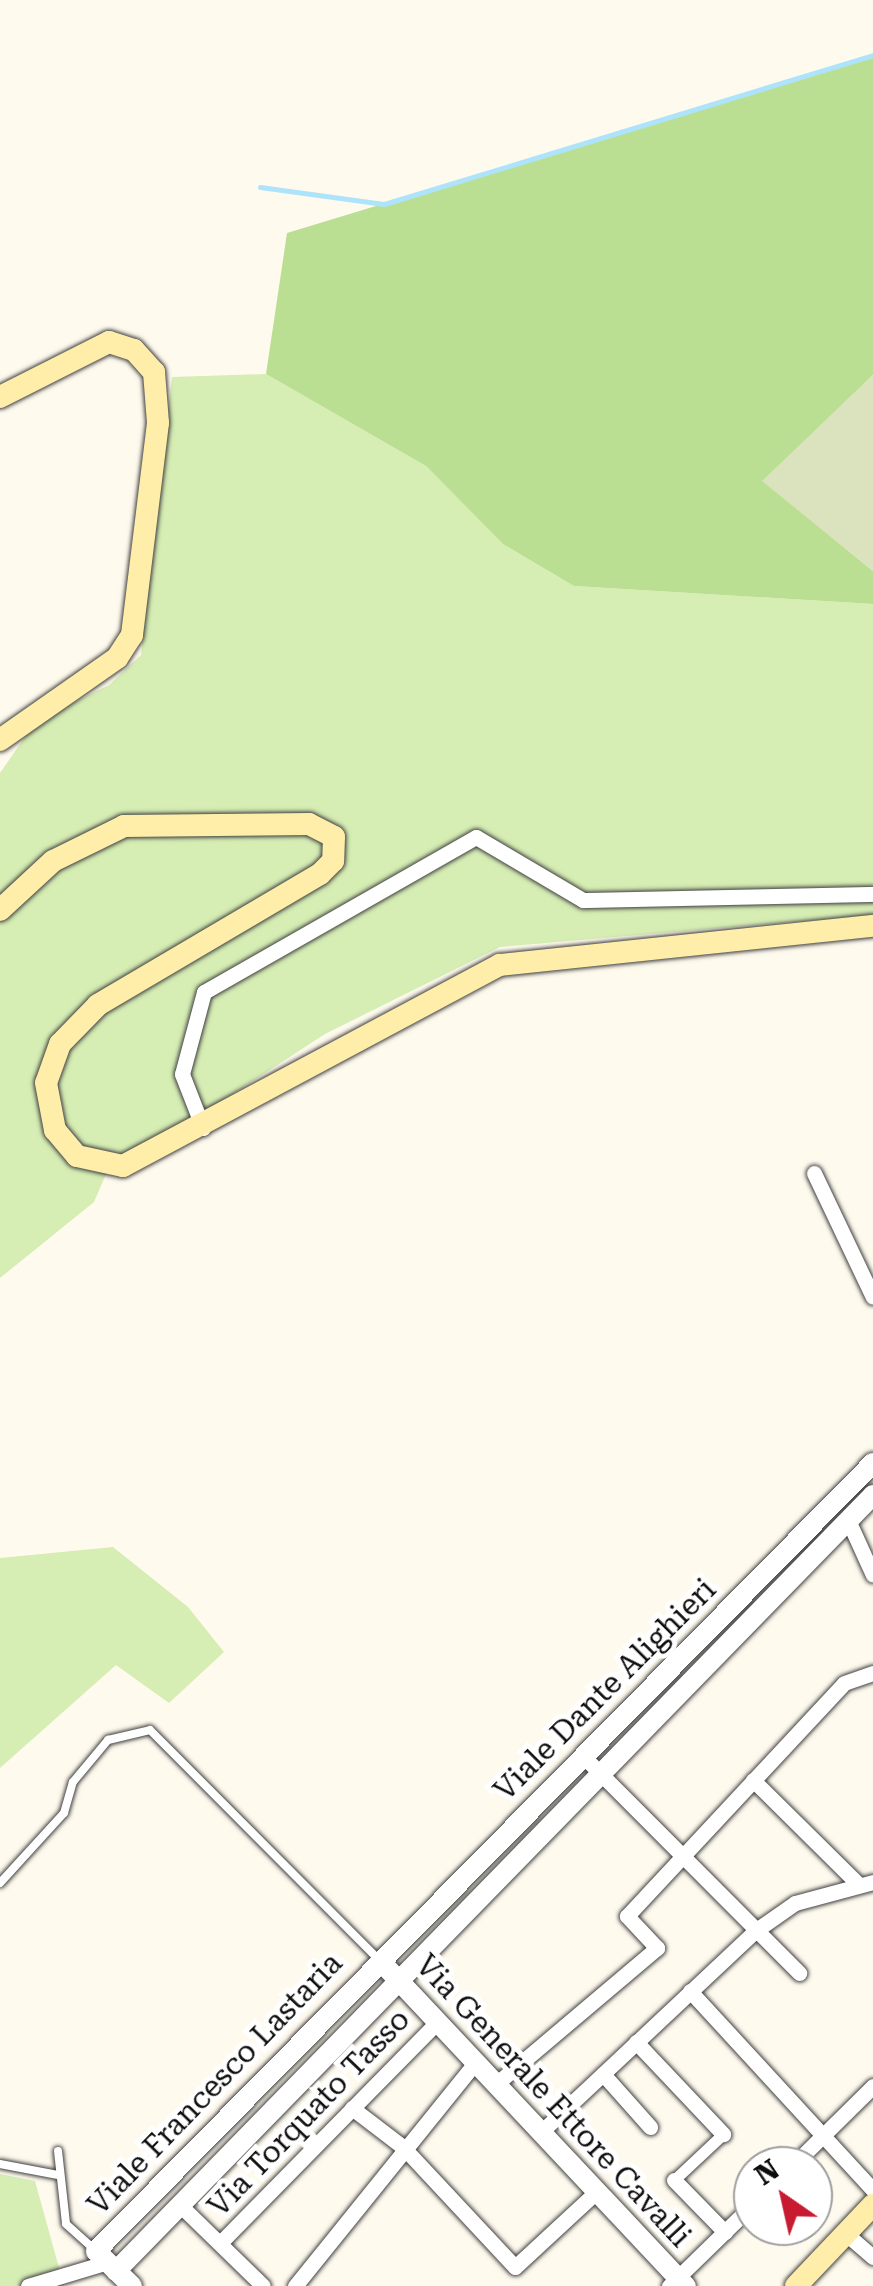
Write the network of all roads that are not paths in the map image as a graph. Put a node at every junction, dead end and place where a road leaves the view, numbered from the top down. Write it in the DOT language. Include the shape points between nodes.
graph roads {
  1 [pos="0,397"];
  2 [pos="0,740"];
  3 [pos="873,894"];
  4 [pos="0,910"];
  5 [pos="873,926"];
  6 [pos="203,1128"];
  7 [pos="814,1173"];
  8 [pos="873,1297"];
  9 [pos="873,1462"];
  10 [pos="873,1495"];
  11 [pos="837,1499"];
  12 [pos="848,1520"];
  13 [pos="873,1575"];
  14 [pos="873,1673"];
  15 [pos="584,1757"];
  16 [pos="600,1773"];
  17 [pos="753,1780"];
  18 [pos="684,1856"];
  19 [pos="0,1883"];
  20 [pos="866,1883"];
  21 [pos="755,1931"];
  22 [pos="377,1958"];
  23 [pos="800,1973"];
  24 [pos="395,1978"];
  25 [pos="690,1991"];
  26 [pos="436,2022"];
  27 [pos="636,2042"];
  28 [pos="476,2063"];
  29 [pos="602,2074"];
  30 [pos="496,2084"];
  31 [pos="873,2086"];
  32 [pos="352,2108"];
  33 [pos="650,2126"];
  34 [pos="541,2132"];
  35 [pos="723,2134"];
  36 [pos="823,2135"];
  37 [pos="812,2146"];
  38 [pos="403,2147"];
  39 [pos="58,2151"];
  40 [pos="0,2164"];
  41 [pos="58,2175"];
  42 [pos="674,2180"];
  43 [pos="597,2190"];
  44 [pos="873,2190"];
  45 [pos="180,2204"];
  46 [pos="873,2206"];
  47 [pos="733,2224"];
  48 [pos="725,2232"];
  49 [pos="844,2232"];
  50 [pos="220,2243"];
  51 [pos="873,2257"];
  52 [pos="107,2262"];
  53 [pos="63,2281"];
  54 [pos="678,2283"];
  55 [pos="28,2286"];
  56 [pos="132,2286"];
  57 [pos="264,2286"];
  58 [pos="295,2286"];
  59 [pos="796,2286"];
  1 -- 2 [label="main road" via="108,342 154,372 158,422 132,635 117,658"];
  3 -- 6 [label="street" via="583,900 476,837 204,992 182,1074"];
  4 -- 6 [label="main road" via="54,861 124,826 309,824 334,837 334,861 320,874 98,1006 50,1067 55,1130 93,1163 150,1159"];
  5 -- 6 [label="main road" via="500,965"];
  7 -- 8 [label="street"];
  9 -- 11 [label="street, Viale Dante Alighieri"];
  10 -- 12 [label="street, Viale Dante Alighieri"];
  11 -- 12 [label="lane"];
  11 -- 15 [label="street, Viale Dante Alighieri"];
  12 -- 13 [label="street"];
  12 -- 16 [label="street, Viale Dante Alighieri"];
  14 -- 17 [label="street" via="844,1683"];
  15 -- 16 [label="street"];
  15 -- 22 [label="street, Viale Dante Alighieri"];
  16 -- 18 [label="street"];
  16 -- 24 [label="street, Viale Dante Alighieri"];
  17 -- 18 [label="street"];
  17 -- 20 [label="street"];
  18 -- 21 [label="street"];
  18 -- 30 [label="street" via="626,1916 657,1948"];
  19 -- 22 [label="lane" via="64,1813 73,1782 108,1740 150,1730"];
  20 -- 21 [label="street" via="794,1903"];
  21 -- 23 [label="street"];
  21 -- 25 [label="street"];
  22 -- 24 [label="street, Via Generale Ettore Cavalli"];
  22 -- 52 [label="street, Viale Francesco Lastaria"];
  24 -- 26 [label="street, Via Generale Ettore Cavalli"];
  24 -- 45 [label="street, Viale Francesco Lastaria"];
  25 -- 27 [label="street"];
  25 -- 36 [label="street"];
  26 -- 28 [label="street, Via Generale Ettore Cavalli"];
  26 -- 32 [label="street, Via Torquato Tasso"];
  27 -- 29 [label="street"];
  27 -- 35 [label="street"];
  28 -- 30 [label="street, Via Generale Ettore Cavalli"];
  28 -- 38 [label="street"];
  29 -- 33 [label="street"];
  29 -- 34 [label="street"];
  30 -- 34 [label="street, Via Generale Ettore Cavalli"];
  31 -- 36 [label="street"];
  32 -- 38 [label="street"];
  32 -- 50 [label="street, Via Torquato Tasso"];
  34 -- 43 [label="street, Via Generale Ettore Cavalli"];
  35 -- 42 [label="street"];
  36 -- 37 [label="street"];
  36 -- 44 [label="street"];
  38 -- 43 [label="street" via="515,2267"];
  38 -- 58 [label="street"];
  39 -- 41 [label="lane"];
  40 -- 41 [label="lane"];
  41 -- 52 [label="lane" via="66,2224"];
  42 -- 48 [label="street"];
  43 -- 54 [label="street, Via Generale Ettore Cavalli"];
  45 -- 50 [label="street"];
  45 -- 52 [label="street, Viale Francesco Lastaria"];
  46 -- 49 [label="main road"];
  47 -- 48 [label="street"];
  48 -- 54 [label="street"];
  49 -- 51 [label="street"];
  49 -- 59 [label="main road"];
  50 -- 57 [label="street"];
  52 -- 53 [label="street"];
  52 -- 56 [label="street"];
  53 -- 55 [label="street"];
}
